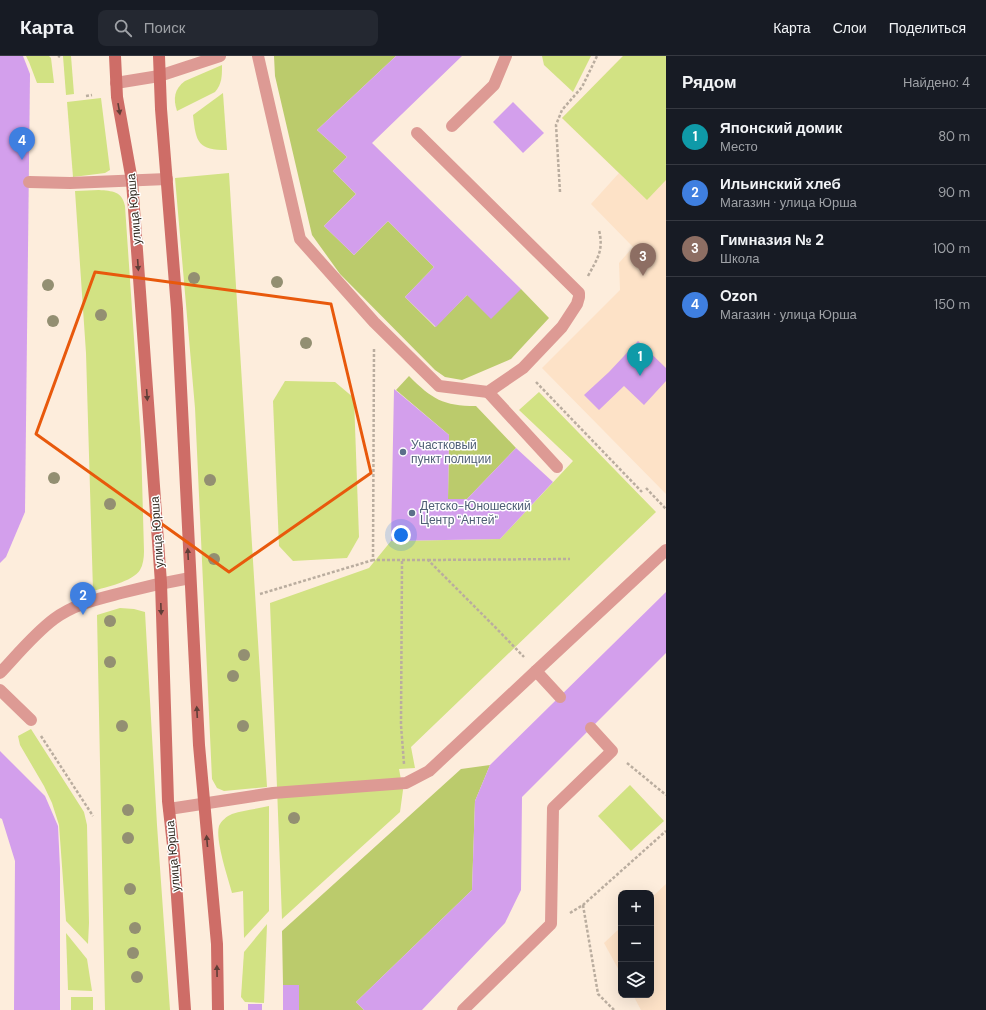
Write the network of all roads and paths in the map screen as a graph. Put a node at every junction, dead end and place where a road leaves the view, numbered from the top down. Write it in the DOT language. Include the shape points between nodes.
graph roads {
  1 [pos="115,56"];
  2 [pos="158,56"];
  3 [pos="220,56"];
  4 [pos="258,56"];
  5 [pos="506,56"];
  6 [pos="596,56"];
  7 [pos="159,76"];
  8 [pos="116,83"];
  9 [pos="86,96"];
  10 [pos="92,96"];
  11 [pos="452,126"];
  12 [pos="417,133"];
  13 [pos="167,179"];
  14 [pos="132,181"];
  15 [pos="29,182"];
  16 [pos="560,192"];
  17 [pos="599,230"];
  18 [pos="579,293"];
  19 [pos="374,322"];
  20 [pos="523,368"];
  21 [pos="488,392"];
  22 [pos="557,467"];
  23 [pos="646,488"];
  24 [pos="642,492"];
  25 [pos="666,509"];
  26 [pos="666,550"];
  27 [pos="373,560"];
  28 [pos="402,560"];
  29 [pos="428,560"];
  30 [pos="570,560"];
  31 [pos="190,578"];
  32 [pos="161,583"];
  33 [pos="260,594"];
  34 [pos="536,671"];
  35 [pos="0,673"];
  36 [pos="0,690"];
  37 [pos="560,697"];
  38 [pos="31,720"];
  39 [pos="591,728"];
  40 [pos="612,751"];
  41 [pos="406,783"];
  42 [pos="666,795"];
  43 [pos="204,804"];
  44 [pos="169,809"];
  45 [pos="93,816"];
  46 [pos="666,831"];
  47 [pos="583,905"];
  48 [pos="551,924"];
  49 [pos="185,1010"];
  50 [pos="218,1010"];
  51 [pos="463,1010"];
  52 [pos="614,1010"];
  1 -- 8 [label="street, улица Юрша"];
  2 -- 7 [label="street"];
  3 -- 7 [label="lane"];
  4 -- 19 [label="lane" via="300,239"];
  5 -- 11 [label="lane" via="494,85"];
  6 -- 16 [label="path" via="582,87 562,110 556,126"];
  7 -- 8 [label="lane"];
  7 -- 13 [label="street"];
  8 -- 14 [label="street, улица Юрша, one-way"];
  9 -- 10 [label="path"];
  12 -- 18 [label="lane"];
  13 -- 14 [label="lane"];
  31 -- 13 [label="street, one-way" via="177,309"];
  14 -- 15 [label="lane"];
  14 -- 32 [label="street, улица Юрша, one-way"];
  17 -- 18 [label="path" via="602,244 600,251"];
  18 -- 20 [label="lane" via="577,304 562,327"];
  19 -- 21 [label="lane" via="439,386"];
  19 -- 27 [label="path"];
  20 -- 21 [label="lane"];
  20 -- 24 [label="path"];
  21 -- 22 [label="lane"];
  23 -- 25 [label="path"];
  26 -- 34 [label="lane"];
  27 -- 28 [label="path"];
  27 -- 33 [label="path"];
  28 -- 29 [label="path"];
  28 -- 41 [label="path" via="401,725"];
  29 -- 30 [label="path"];
  29 -- 34 [label="path"];
  31 -- 32 [label="lane"];
  43 -- 31 [label="street, one-way"];
  32 -- 35 [label="lane" via="86,602 54,618"];
  32 -- 44 [label="street, улица Юрша, one-way"];
  34 -- 37 [label="lane"];
  34 -- 41 [label="lane" via="429,771"];
  36 -- 38 [label="lane"];
  38 -- 45 [label="path"];
  39 -- 40 [label="lane"];
  40 -- 42 [label="path"];
  40 -- 48 [label="lane" via="553,808"];
  41 -- 43 [label="lane" via="273,793"];
  43 -- 44 [label="lane"];
  50 -- 43 [label="street, one-way" via="217,944"];
  44 -- 49 [label="street, улица Юрша"];
  46 -- 47 [label="path"];
  47 -- 48 [label="path"];
  47 -- 52 [label="path" via="598,994"];
  48 -- 51 [label="lane"];
}
